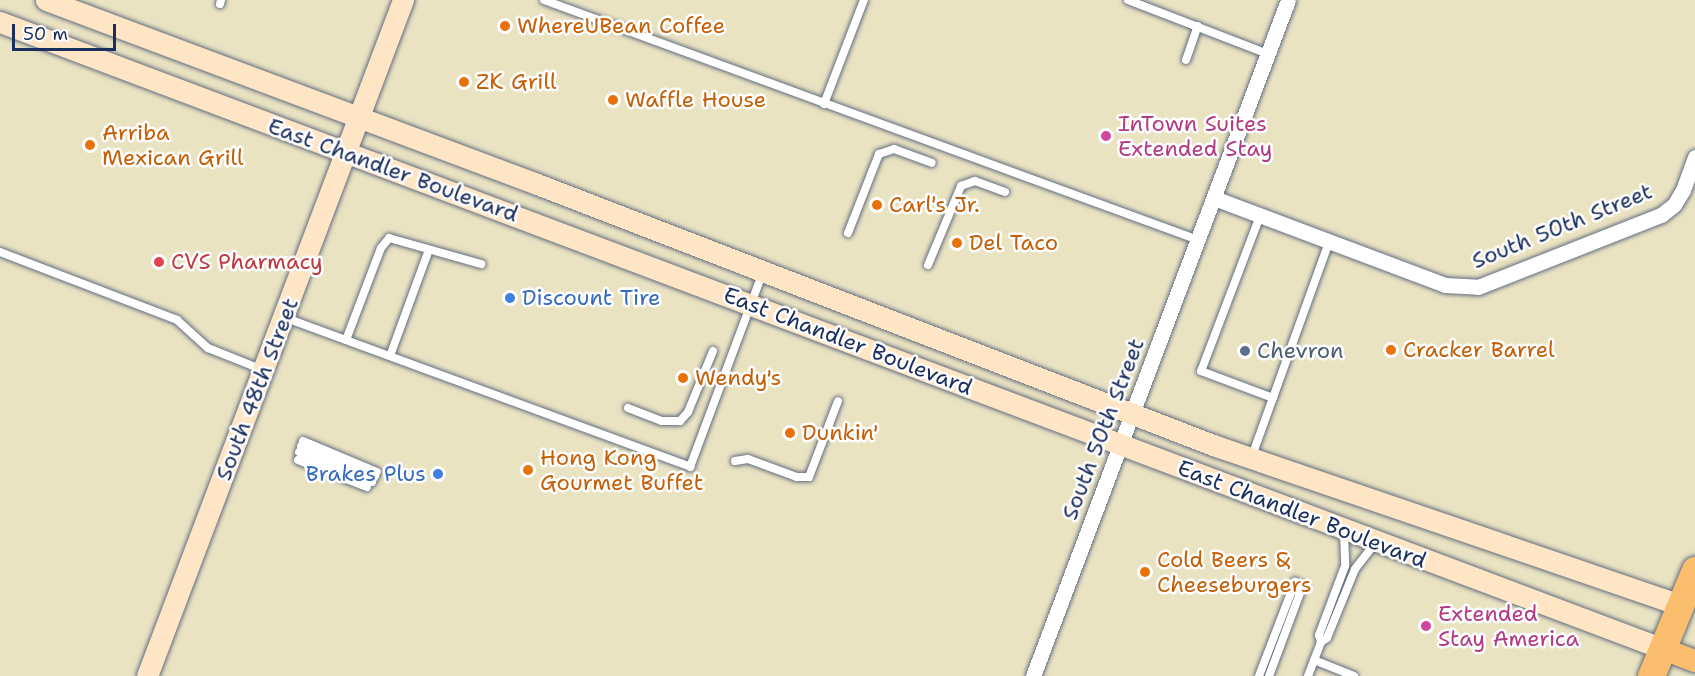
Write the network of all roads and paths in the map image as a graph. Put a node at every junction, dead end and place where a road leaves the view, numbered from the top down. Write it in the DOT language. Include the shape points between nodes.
graph roads {
  1 [pos="46,0"];
  2 [pos="403,0"];
  3 [pos="544,0"];
  4 [pos="864,0"];
  5 [pos="1128,0"];
  6 [pos="1288,0"];
  7 [pos="0,22"];
  8 [pos="1198,26"];
  9 [pos="1268,54"];
  10 [pos="1186,60"];
  11 [pos="824,104"];
  12 [pos="359,118"];
  13 [pos="347,154"];
  14 [pos="1695,157"];
  15 [pos="932,163"];
  16 [pos="1005,192"];
  17 [pos="1214,198"];
  18 [pos="1260,216"];
  19 [pos="848,233"];
  20 [pos="1198,240"];
  21 [pos="1329,242"];
  22 [pos="0,252"];
  23 [pos="428,252"];
  24 [pos="481,264"];
  25 [pos="928,265"];
  26 [pos="764,271"];
  27 [pos="750,305"];
  28 [pos="285,317"];
  29 [pos="346,340"];
  30 [pos="713,351"];
  31 [pos="390,356"];
  32 [pos="264,371"];
  33 [pos="1273,398"];
  34 [pos="838,401"];
  35 [pos="628,408"];
  36 [pos="1133,414"];
  37 [pos="1122,445"];
  38 [pos="1252,458"];
  39 [pos="735,461"];
  40 [pos="373,479"];
  41 [pos="1344,530"];
  42 [pos="1375,542"];
  43 [pos="1695,570"];
  44 [pos="1330,604"];
  45 [pos="1340,608"];
  46 [pos="1687,608"];
  47 [pos="1321,642"];
  48 [pos="1661,648"];
  49 [pos="1314,660"];
  50 [pos="1695,661"];
  51 [pos="147,676"];
  52 [pos="1033,676"];
  53 [pos="1259,676"];
  54 [pos="1269,676"];
  55 [pos="1308,676"];
  56 [pos="1354,676"];
  57 [pos="1651,676"];
  1 -- 12 [label="main road, East Chandler Boulevard"];
  2 -- 12 [label="main road, South 48th Street"];
  3 -- 11 [label="lane"];
  4 -- 11 [label="lane"];
  5 -- 8 [label="lane"];
  6 -- 9 [label="street, South 50th Street"];
  7 -- 13 [label="main road, East Chandler Boulevard"];
  8 -- 9 [label="lane"];
  8 -- 10 [label="lane"];
  9 -- 17 [label="street, South 50th Street"];
  11 -- 20 [label="lane"];
  12 -- 13 [label="main road, South 48th Street"];
  12 -- 26 [label="main road, East Chandler Boulevard"];
  13 -- 27 [label="main road, East Chandler Boulevard"];
  13 -- 28 [label="main road, South 48th Street"];
  14 -- 21 [label="street, South 50th Street" via="1683,190 1661,215 1478,287 1445,285"];
  15 -- 19 [label="lane" via="894,149 879,154"];
  16 -- 25 [label="lane" via="975,180 961,186"];
  17 -- 18 [label="street, South 50th Street"];
  17 -- 20 [label="street, South 50th Street"];
  18 -- 21 [label="street, South 50th Street"];
  18 -- 33 [label="lane" via="1201,370"];
  20 -- 36 [label="street, South 50th Street"];
  21 -- 33 [label="lane"];
  22 -- 32 [label="lane" via="177,320 208,348"];
  23 -- 24 [label="lane"];
  23 -- 29 [label="lane" via="389,238 381,248"];
  23 -- 31 [label="lane"];
  26 -- 27 [label="lane"];
  26 -- 36 [label="main road, East Chandler Boulevard"];
  27 -- 31 [label="lane" via="690,467"];
  27 -- 37 [label="main road, East Chandler Boulevard"];
  28 -- 29 [label="lane"];
  28 -- 32 [label="main road, South 48th Street"];
  29 -- 31 [label="lane"];
  30 -- 35 [label="lane" via="688,412 680,421 662,421"];
  32 -- 51 [label="main road, South 48th Street"];
  33 -- 38 [label="lane"];
  34 -- 39 [label="lane" via="809,477 797,477 748,459"];
  36 -- 37 [label="street, South 50th Street"];
  36 -- 38 [label="main road, East Chandler Boulevard"];
  37 -- 41 [label="main road, East Chandler Boulevard"];
  37 -- 52 [label="street, South 50th Street"];
  38 -- 46 [label="main road, East Chandler Boulevard"];
  40 -- 40 [label="lane" via="300,450"];
  41 -- 42 [label="main road, East Chandler Boulevard"];
  41 -- 44 [label="lane" via="1344,566"];
  42 -- 45 [label="lane" via="1355,569"];
  42 -- 48 [label="main road, East Chandler Boulevard"];
  43 -- 46 [label="highway"];
  44 -- 45 [label="lane"];
  44 -- 47 [label="lane" via="1319,635"];
  45 -- 47 [label="lane" via="1328,638"];
  46 -- 48 [label="highway"];
  47 -- 49 [label="lane"];
  48 -- 50 [label="main road, East Chandler Boulevard"];
  48 -- 57 [label="highway"];
  49 -- 55 [label="lane"];
  49 -- 56 [label="lane"];
  53 -- 54 [label="lane" via="1299,583"];
}
